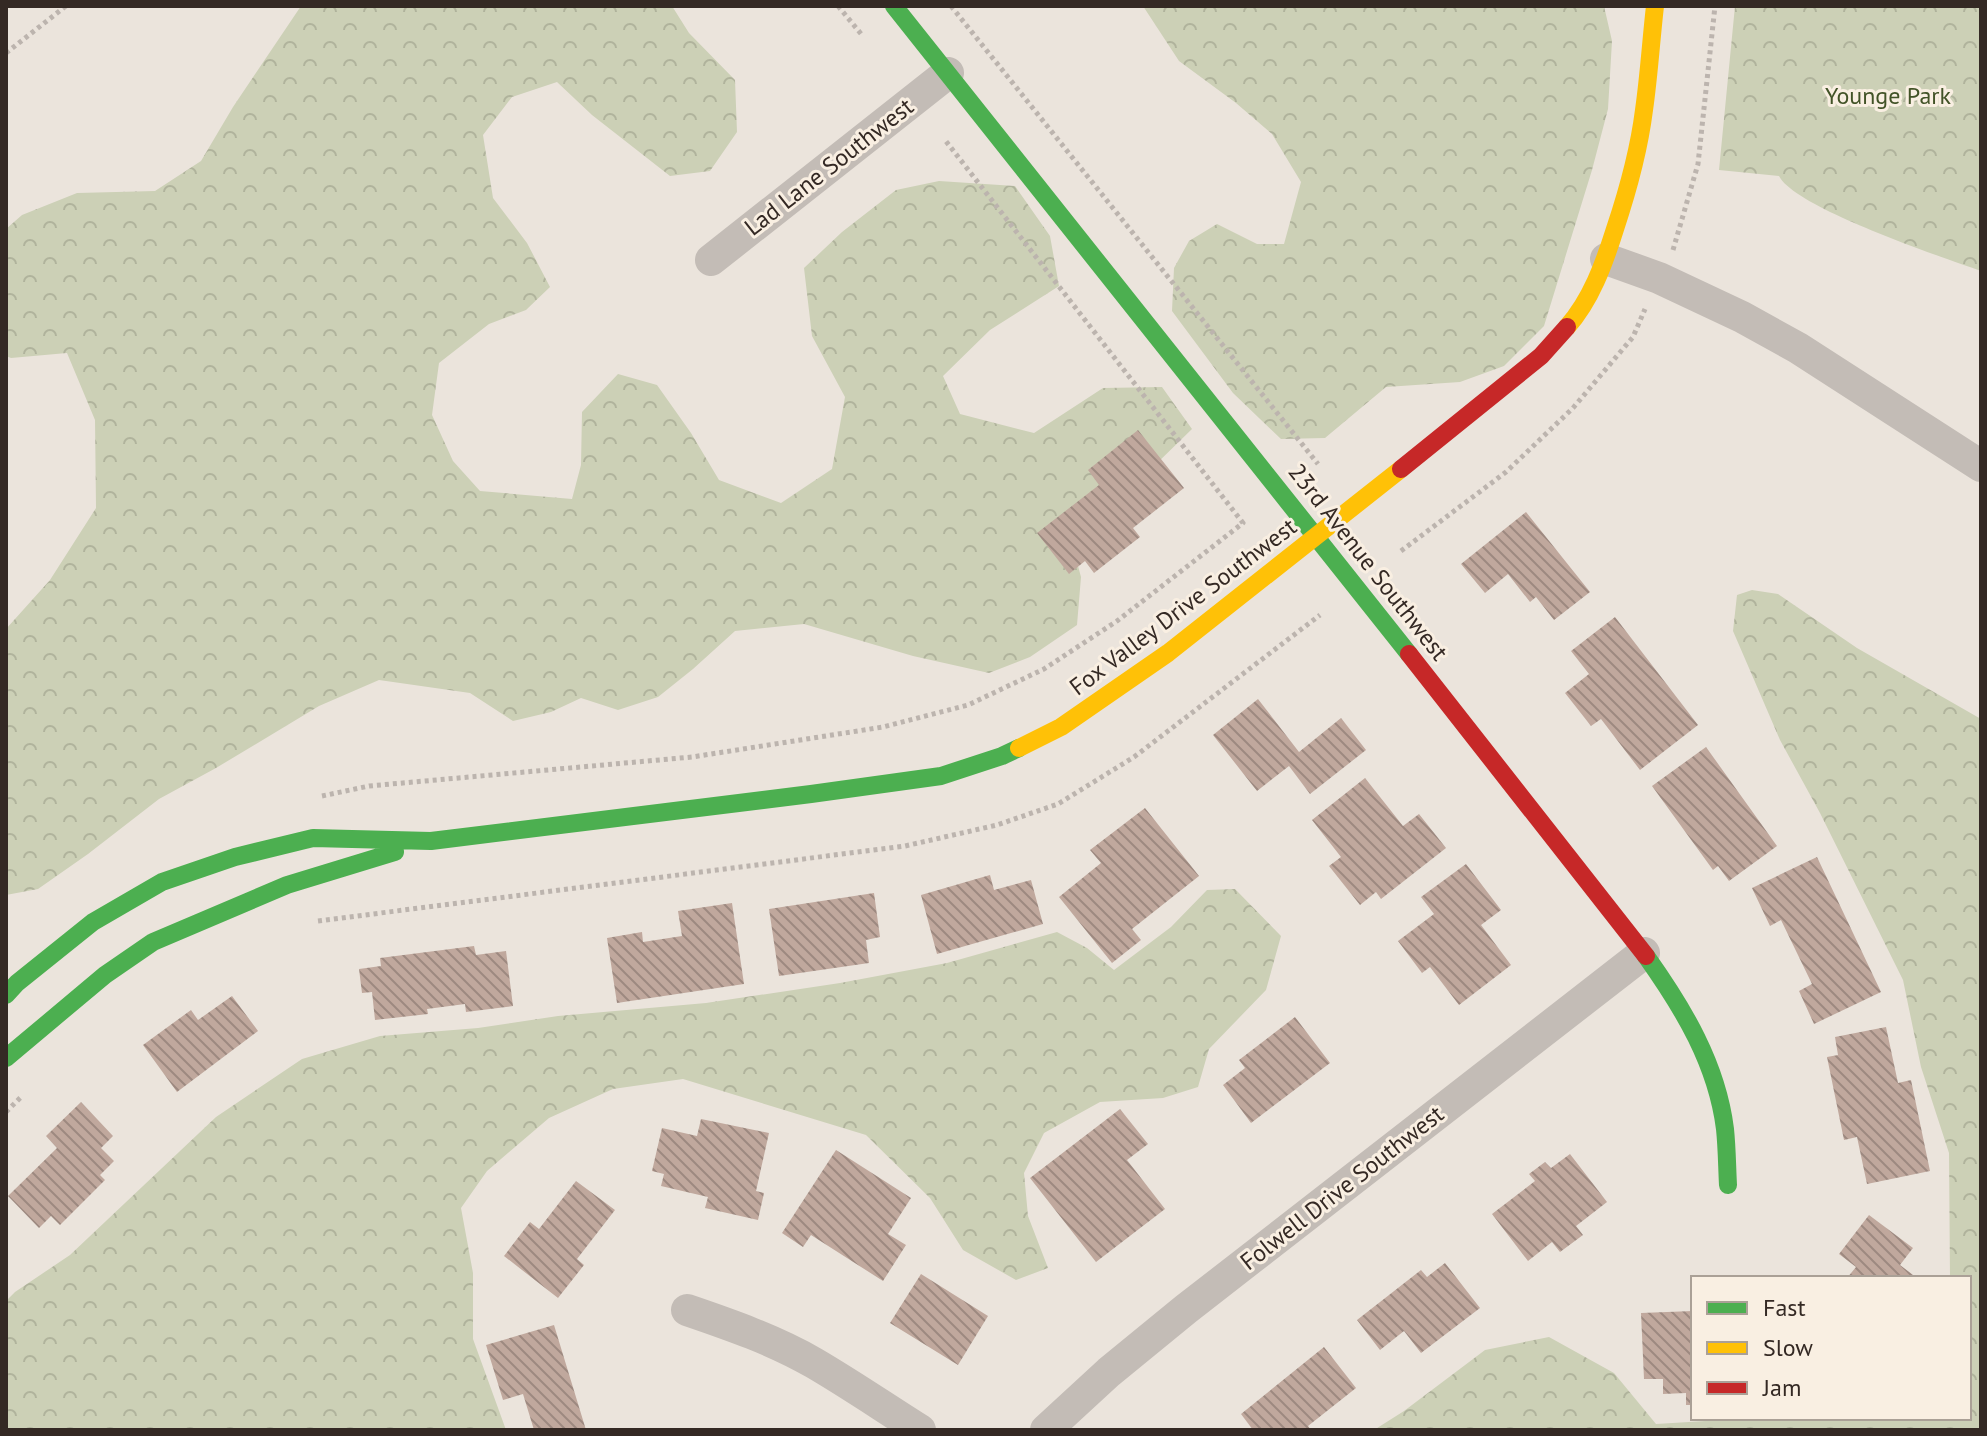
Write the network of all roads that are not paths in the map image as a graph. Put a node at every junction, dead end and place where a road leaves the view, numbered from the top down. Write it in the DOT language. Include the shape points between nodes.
graph roads {
  1 [pos="894,6"];
  2 [pos="1655,6"];
  3 [pos="948,73"];
  4 [pos="1606,259"];
  5 [pos="711,260"];
  6 [pos="1981,466"];
  7 [pos="1317,537"];
  8 [pos="431,841"];
  9 [pos="1644,953"];
  10 [pos="6,995"];
  11 [pos="6,1058"];
  12 [pos="1728,1185"];
  13 [pos="687,1310"];
  14 [pos="920,1430"];
  15 [pos="1046,1430"];
  1 -- 3 [label="street, 23rd Avenue Southwest"];
  2 -- 4 [label="street, Fox Valley Drive Southwest" via="1637,152"];
  3 -- 5 [label="street, Lad Lane Southwest"];
  3 -- 7 [label="street, 23rd Avenue Southwest"];
  4 -- 6 [label="street" via="1659,278 1770,332"];
  4 -- 7 [label="street, Fox Valley Drive Southwest" via="1575,318 1541,356"];
  7 -- 8 [label="street, Fox Valley Drive Southwest" via="1114,692 1061,727 1002,756 941,776"];
  7 -- 9 [label="street, 23rd Avenue Southwest"];
  8 -- 10 [label="street, Fox Valley Drive Southwest" via="313,838 162,882 93,922"];
  8 -- 11 [label="street, Fox Valley Drive Southwest" via="287,885 153,942"];
  9 -- 12 [label="street, 23rd Avenue Southwest" via="1677,1000 1715,1081 1725,1128"];
  9 -- 15 [label="street, Folwell Drive Southwest" via="1186,1309"];
  13 -- 14 [label="street" via="788,1350"];
}
